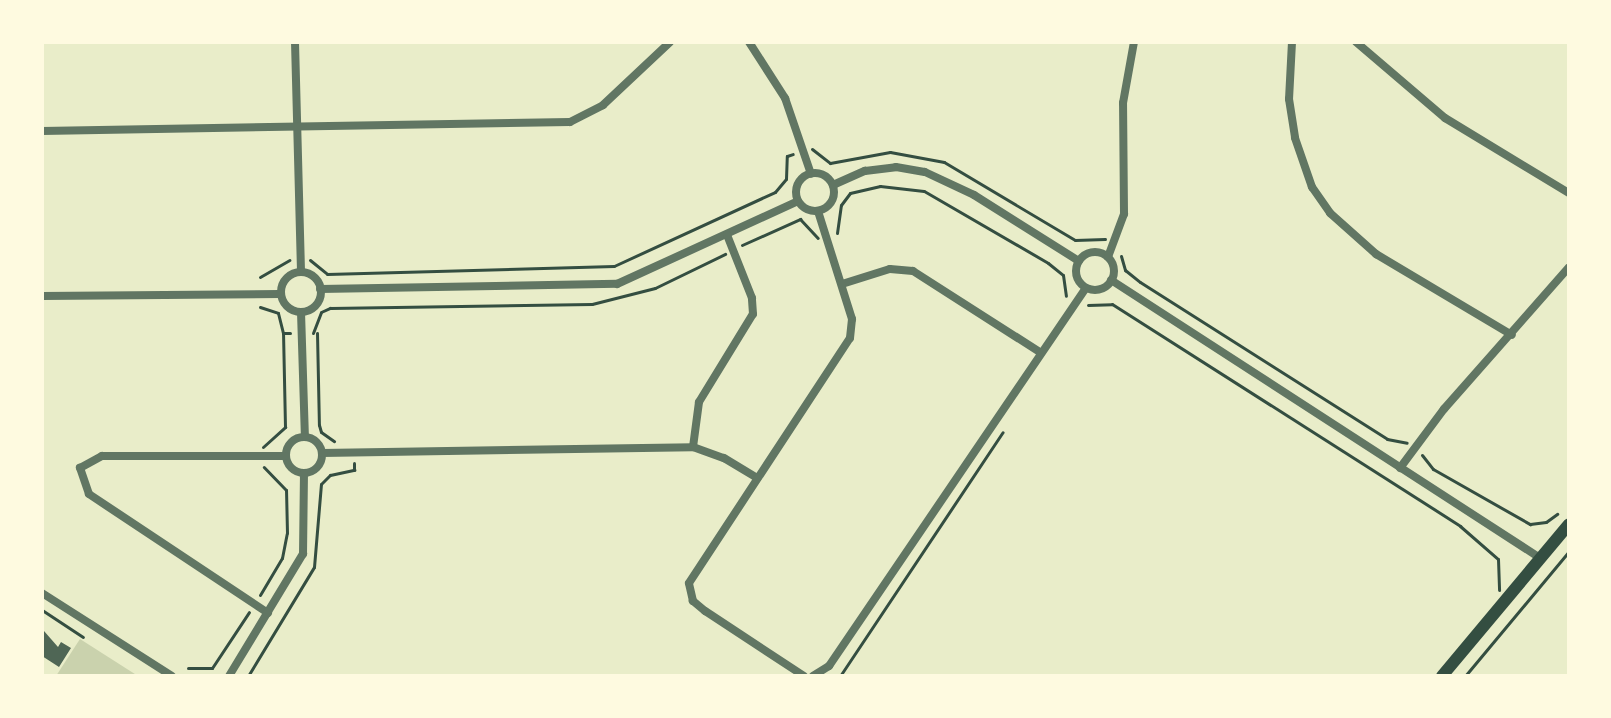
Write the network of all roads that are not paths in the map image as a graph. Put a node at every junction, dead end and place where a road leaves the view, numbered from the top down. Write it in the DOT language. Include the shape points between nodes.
graph roads {
  1 [pos="295,42"];
  2 [pos="670,42"];
  3 [pos="749,42"];
  4 [pos="1134,42"];
  5 [pos="1292,42"];
  6 [pos="1356,42"];
  7 [pos="297,129"];
  8 [pos="42,131"];
  9 [pos="811,174"];
  10 [pos="833,185"];
  11 [pos="1569,193"];
  12 [pos="798,201"];
  13 [pos="818,211"];
  14 [pos="727,235"];
  15 [pos="1108,257"];
  16 [pos="1079,261"];
  17 [pos="1569,267"];
  18 [pos="301,272"];
  19 [pos="1111,280"];
  20 [pos="842,284"];
  21 [pos="1086,288"];
  22 [pos="320,289"];
  23 [pos="280,294"];
  24 [pos="42,296"];
  25 [pos="301,312"];
  26 [pos="1512,335"];
  27 [pos="1041,353"];
  28 [pos="305,436"];
  29 [pos="693,447"];
  30 [pos="322,453"];
  31 [pos="285,456"];
  32 [pos="1400,468"];
  33 [pos="304,473"];
  34 [pos="757,478"];
  35 [pos="1569,524"];
  36 [pos="1540,558"];
  37 [pos="42,593"];
  38 [pos="268,613"];
  39 [pos="172,676"];
  40 [pos="229,676"];
  41 [pos="804,676"];
  42 [pos="813,676"];
  43 [pos="1442,676"];
  1 -- 7 [label="street"];
  2 -- 7 [label="street" via="603,105 570,122"];
  3 -- 9 [label="street" via="785,98"];
  4 -- 15 [label="street" via="1123,103 1124,214"];
  5 -- 26 [label="street" via="1289,99 1295,138 1312,187 1330,213 1376,254"];
  6 -- 11 [label="street" via="1445,118"];
  7 -- 8 [label="street"];
  7 -- 18 [label="street"];
  9 -- 10 [label="street" via="823,175"];
  9 -- 12 [label="street" via="799,183"];
  10 -- 13 [label="street" via="830,204"];
  10 -- 16 [label="street" via="865,171 896,167 925,172 974,195"];
  12 -- 13 [label="street"];
  12 -- 14 [label="street"];
  13 -- 20 [label="street"];
  14 -- 22 [label="street" via="652,270 600,286"];
  14 -- 29 [label="street" via="753,314 699,402"];
  15 -- 16 [label="street" via="1094,252"];
  15 -- 19 [label="street"];
  16 -- 21 [label="street" via="1077,275"];
  17 -- 26 [label="street"];
  18 -- 22 [label="street" via="312,276"];
  18 -- 23 [label="street" via="284,280"];
  19 -- 21 [label="street" via="1100,289"];
  19 -- 32 [label="street"];
  20 -- 27 [label="street" via="890,269 913,271"];
  20 -- 34 [label="street" via="852,319 846,347"];
  21 -- 27 [label="street"];
  22 -- 25 [label="street" via="316,306"];
  23 -- 24 [label="street"];
  23 -- 25 [label="street" via="289,308"];
  25 -- 28 [label="street"];
  26 -- 32 [label="street" via="1444,409"];
  27 -- 42 [label="street" via="829,666"];
  28 -- 30 [label="street" via="317,442"];
  28 -- 31 [label="street" via="289,444"];
  29 -- 30 [label="street"];
  29 -- 34 [label="street"];
  30 -- 33 [label="street" via="319,465"];
  31 -- 33 [label="street" via="289,466"];
  31 -- 38 [label="street" via="102,456 80,468 89,494"];
  32 -- 36 [label="street"];
  33 -- 38 [label="street" via="303,554"];
  34 -- 41 [label="street" via="694,573 689,592 705,611"];
  35 -- 36 [label="main road"];
  36 -- 43 [label="main road"];
  37 -- 39 [label="street"];
  38 -- 40 [label="street"];
}
